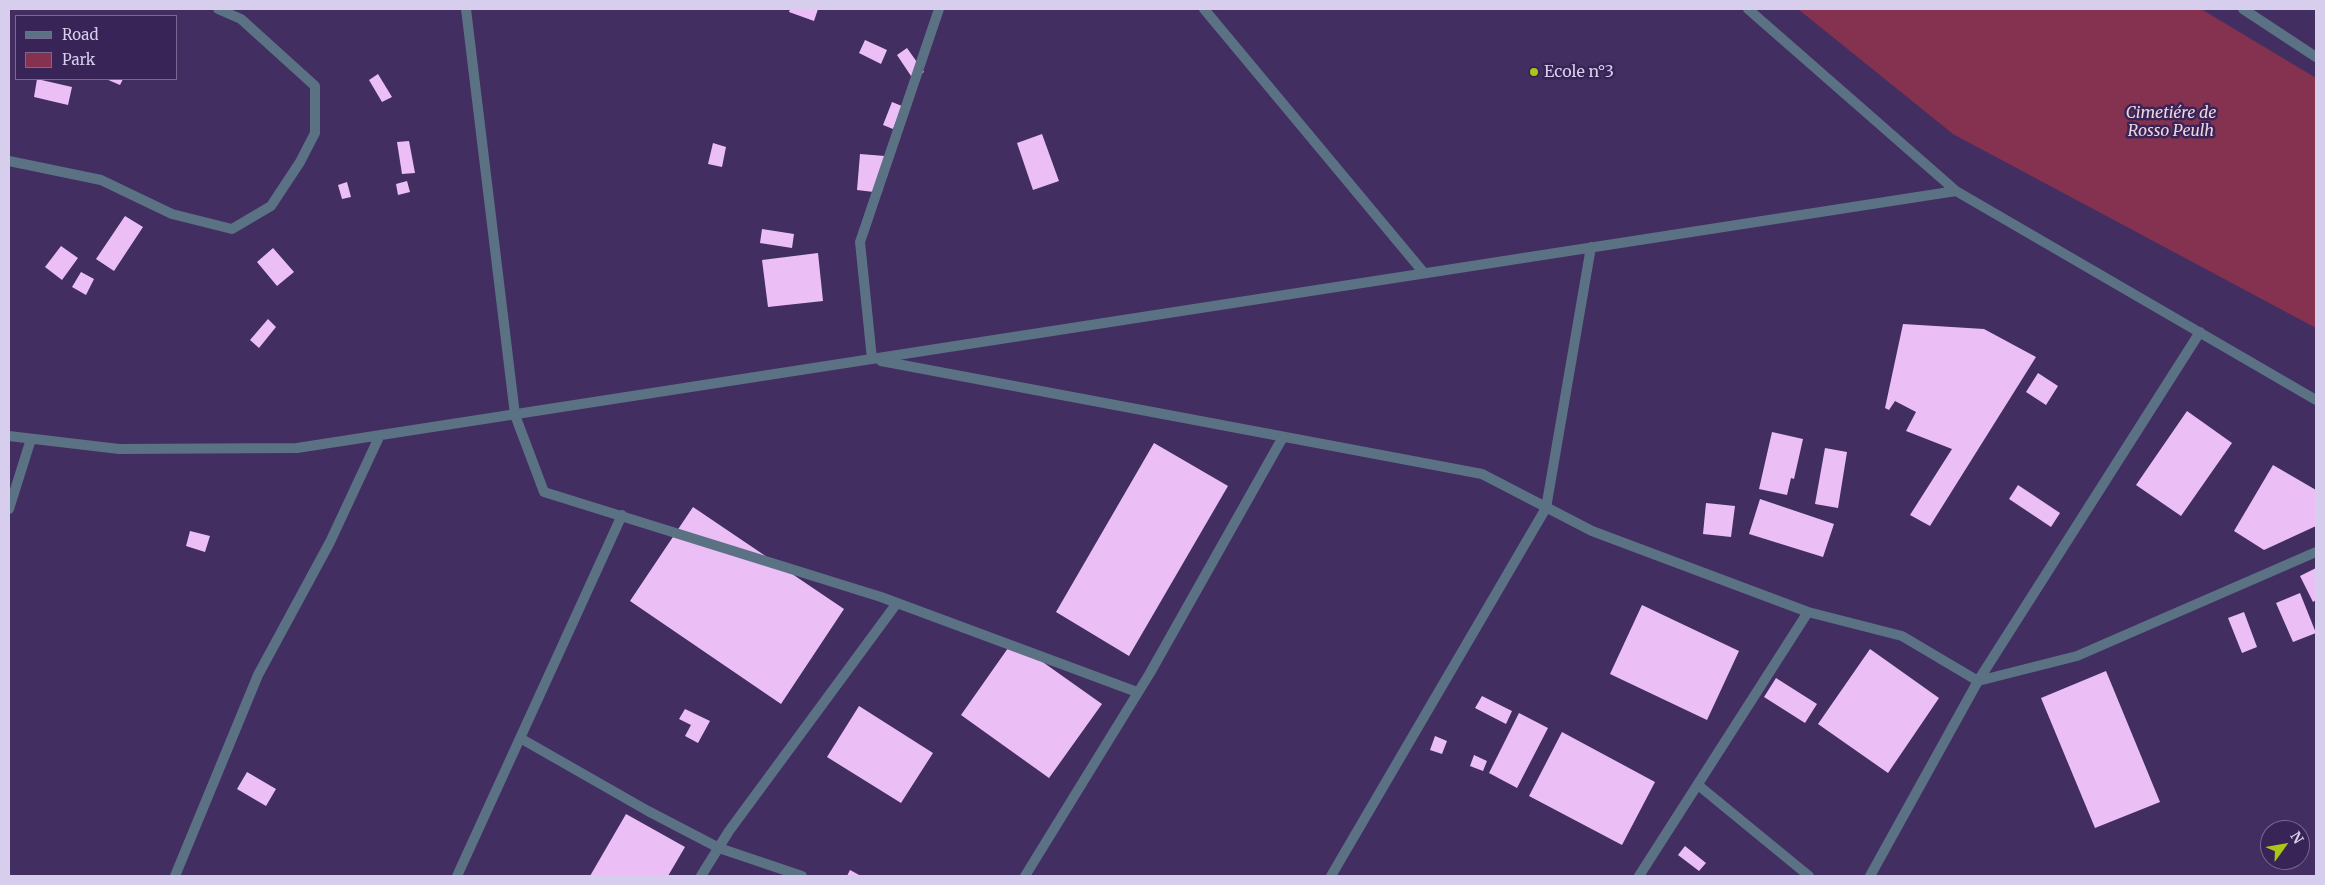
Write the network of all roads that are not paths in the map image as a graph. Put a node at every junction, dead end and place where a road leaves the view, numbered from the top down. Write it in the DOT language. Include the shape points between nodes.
graph roads {
  1 [pos="218,9"];
  2 [pos="466,9"];
  3 [pos="939,9"];
  4 [pos="1204,9"];
  5 [pos="1748,9"];
  6 [pos="2243,9"];
  7 [pos="2316,57"];
  8 [pos="9,161"];
  9 [pos="1956,190"];
  10 [pos="1590,247"];
  11 [pos="1424,273"];
  12 [pos="2200,332"];
  13 [pos="872,359"];
  14 [pos="2316,400"];
  15 [pos="515,414"];
  16 [pos="380,435"];
  17 [pos="9,436"];
  18 [pos="1282,437"];
  19 [pos="31,439"];
  20 [pos="1546,508"];
  21 [pos="9,509"];
  22 [pos="622,515"];
  23 [pos="2316,552"];
  24 [pos="897,603"];
  25 [pos="1808,612"];
  26 [pos="1978,681"];
  27 [pos="1138,692"];
  28 [pos="520,738"];
  29 [pos="1698,785"];
  30 [pos="719,848"];
  31 [pos="175,876"];
  32 [pos="457,876"];
  33 [pos="701,876"];
  34 [pos="802,876"];
  35 [pos="1025,876"];
  36 [pos="1331,876"];
  37 [pos="1639,876"];
  38 [pos="1809,876"];
  39 [pos="1870,876"];
  1 -- 8 [label="street" via="242,19 315,86 315,133 271,206 232,229 172,214 101,180"];
  2 -- 15 [label="street"];
  3 -- 13 [label="street" via="860,242"];
  4 -- 11 [label="street"];
  5 -- 9 [label="street"];
  6 -- 7 [label="street"];
  9 -- 10 [label="street"];
  9 -- 12 [label="street"];
  10 -- 11 [label="street"];
  10 -- 20 [label="street"];
  11 -- 13 [label="street"];
  12 -- 14 [label="street"];
  12 -- 26 [label="street"];
  13 -- 15 [label="street"];
  13 -- 18 [label="street"];
  15 -- 16 [label="street"];
  15 -- 22 [label="street" via="544,492"];
  16 -- 19 [label="street" via="297,448 120,449"];
  16 -- 31 [label="street" via="330,542 258,676"];
  17 -- 19 [label="street"];
  18 -- 20 [label="street" via="1482,474"];
  18 -- 27 [label="street"];
  19 -- 21 [label="street"];
  20 -- 25 [label="street" via="1592,531"];
  20 -- 36 [label="street"];
  22 -- 24 [label="street"];
  22 -- 28 [label="street"];
  23 -- 26 [label="street" via="2077,656"];
  24 -- 27 [label="street"];
  24 -- 30 [label="street" via="728,831"];
  25 -- 26 [label="street" via="1902,636"];
  25 -- 29 [label="street"];
  26 -- 39 [label="street"];
  27 -- 35 [label="street"];
  28 -- 30 [label="street"];
  28 -- 32 [label="street"];
  29 -- 37 [label="street"];
  29 -- 38 [label="street"];
  30 -- 33 [label="street"];
  30 -- 34 [label="street"];
}
